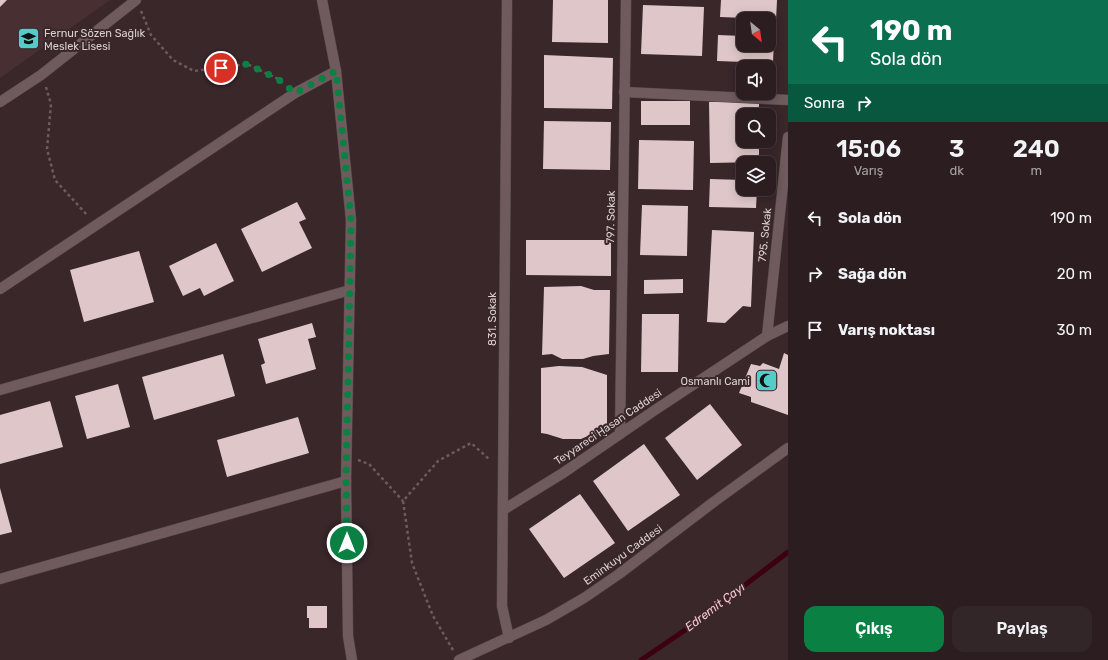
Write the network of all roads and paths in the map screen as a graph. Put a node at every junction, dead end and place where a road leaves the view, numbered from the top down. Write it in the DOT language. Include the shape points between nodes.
graph roads {
  1 [pos="322,0"];
  2 [pos="507,0"];
  3 [pos="626,0"];
  4 [pos="138,4"];
  5 [pos="336,71"];
  6 [pos="41,75"];
  7 [pos="624,92"];
  8 [pos="295,93"];
  9 [pos="788,100"];
  10 [pos="0,102"];
  11 [pos="788,138"];
  12 [pos="96,226"];
  13 [pos="0,289"];
  14 [pos="350,290"];
  15 [pos="788,326"];
  16 [pos="767,336"];
  17 [pos="0,390"];
  18 [pos="620,434"];
  19 [pos="788,448"];
  20 [pos="347,455"];
  21 [pos="503,473"];
  22 [pos="346,481"];
  23 [pos="403,501"];
  24 [pos="503,510"];
  25 [pos="0,579"];
  26 [pos="509,638"];
  27 [pos="457,657"];
  28 [pos="352,660"];
  1 -- 5 [label="street"];
  2 -- 21 [label="street, 831. Sokak"];
  3 -- 7 [label="street, 797. Sokak"];
  4 -- 6 [label="street"];
  4 -- 8 [label="path" via="152,35 173,60 194,71 247,64 278,79"];
  5 -- 8 [label="street"];
  5 -- 14 [label="street" via="351,220"];
  6 -- 10 [label="street"];
  6 -- 12 [label="path" via="51,104 48,148 56,180"];
  7 -- 9 [label="street"];
  7 -- 18 [label="street, 797. Sokak"];
  8 -- 12 [label="street"];
  11 -- 16 [label="street, 795. Sokak"];
  12 -- 13 [label="street"];
  14 -- 17 [label="street"];
  14 -- 20 [label="street"];
  15 -- 16 [label="street, Teyyareci Hasan Caddesi"];
  16 -- 18 [label="street, Teyyareci Hasan Caddesi"];
  18 -- 24 [label="street, Teyyareci Hasan Caddesi"];
  19 -- 26 [label="street, Eminkuyu Caddesi" via="584,598"];
  20 -- 22 [label="street"];
  20 -- 23 [label="path" via="369,464"];
  21 -- 23 [label="path" via="471,443 438,461"];
  21 -- 24 [label="street, 831. Sokak"];
  22 -- 25 [label="street"];
  22 -- 28 [label="street" via="348,636"];
  23 -- 27 [label="path" via="412,563 434,616"];
  24 -- 26 [label="street, 831. Sokak" via="502,606"];
  26 -- 27 [label="street, Eminkuyu Caddesi"];
}
